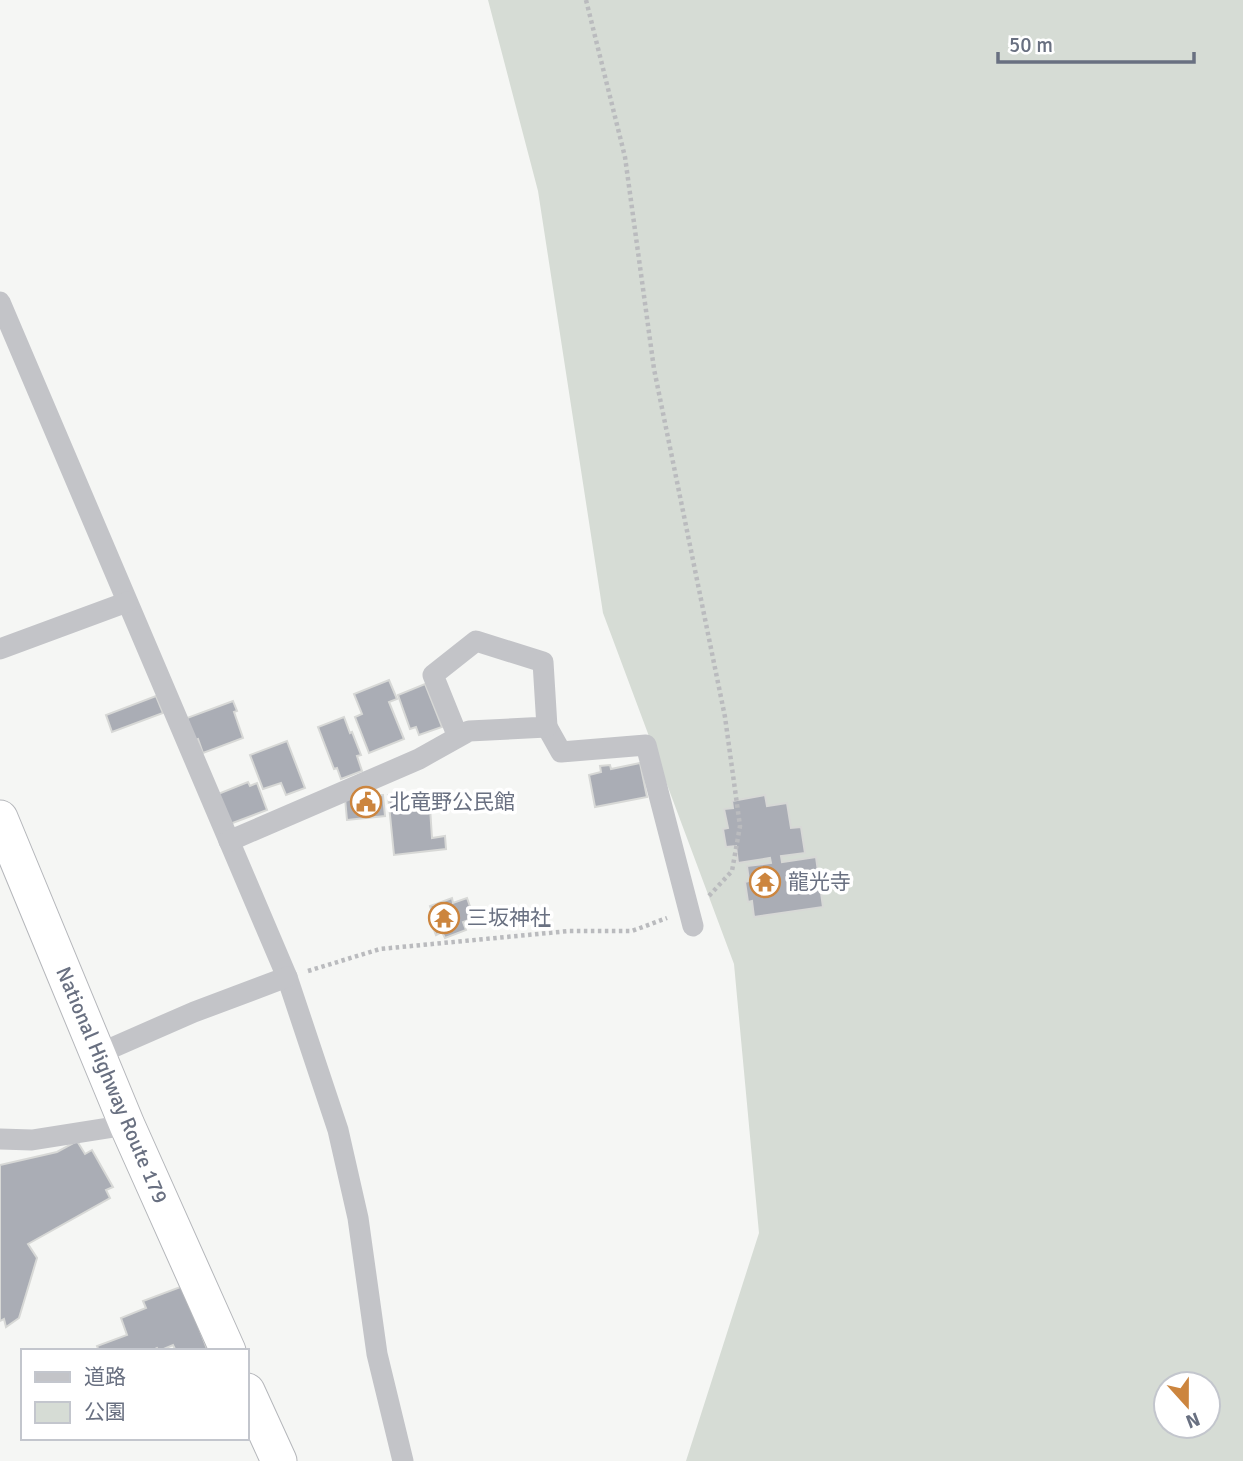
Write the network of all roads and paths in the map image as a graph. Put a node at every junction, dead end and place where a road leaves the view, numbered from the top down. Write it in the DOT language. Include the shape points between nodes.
graph roads {
  1 [pos="586,0"];
  2 [pos="0,302"];
  3 [pos="127,601"];
  4 [pos="0,649"];
  5 [pos="547,727"];
  6 [pos="458,737"];
  7 [pos="0,818"];
  8 [pos="229,841"];
  9 [pos="707,898"];
  10 [pos="685,921"];
  11 [pos="286,977"];
  12 [pos="98,1054"];
  13 [pos="127,1125"];
  14 [pos="0,1139"];
  15 [pos="227,1349"];
  16 [pos="248,1393"];
  17 [pos="279,1461"];
  18 [pos="403,1461"];
  1 -- 9 [label="path" via="625,157 654,369 725,717 740,826 732,871"];
  2 -- 3 [label="street"];
  3 -- 4 [label="street"];
  3 -- 8 [label="street"];
  5 -- 6 [label="street" via="469,731"];
  5 -- 6 [label="street" via="543,662 476,641 433,675"];
  5 -- 10 [label="street" via="561,752 646,745"];
  6 -- 8 [label="street" via="419,759"];
  7 -- 12 [label="highway, National Highway Route 179"];
  8 -- 11 [label="street"];
  10 -- 11 [label="path" via="632,931 569,931 380,949"];
  11 -- 12 [label="street"];
  11 -- 18 [label="street" via="338,1130 358,1218 377,1354"];
  12 -- 13 [label="highway, National Highway Route 179"];
  13 -- 14 [label="street" via="32,1140"];
  13 -- 15 [label="highway, National Highway Route 179"];
  16 -- 17 [label="highway"];
}
